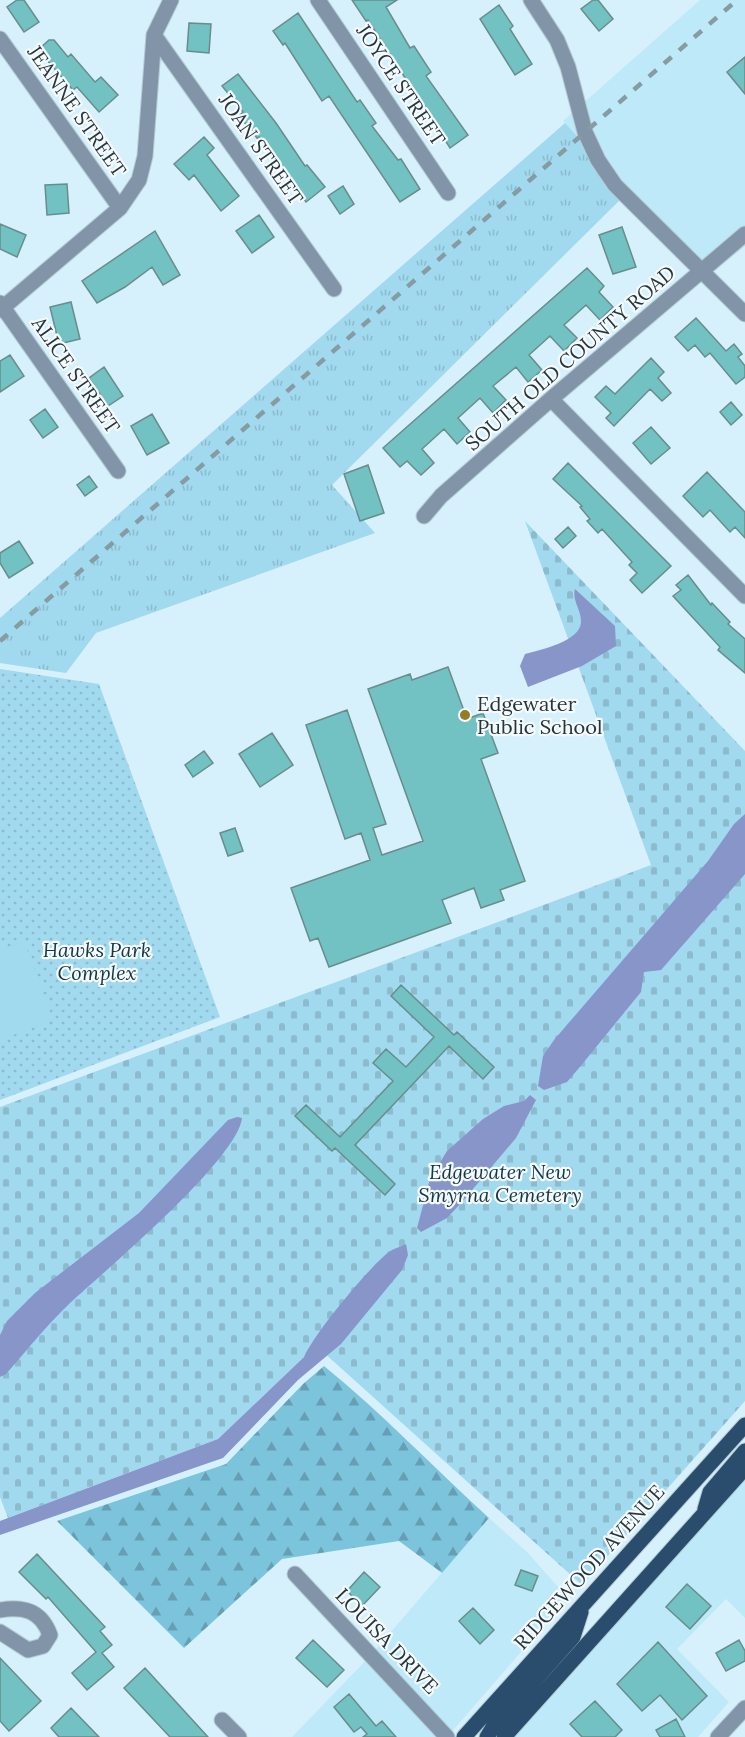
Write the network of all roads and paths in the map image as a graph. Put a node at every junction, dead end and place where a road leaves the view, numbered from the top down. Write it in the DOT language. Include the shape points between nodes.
graph roads {
  1 [pos="171,0"];
  2 [pos="318,0"];
  3 [pos="531,0"];
  4 [pos="154,35"];
  5 [pos="0,39"];
  6 [pos="448,193"];
  7 [pos="120,208"];
  8 [pos="745,234"];
  9 [pos="702,272"];
  10 [pos="334,288"];
  11 [pos="1,307"];
  12 [pos="745,314"];
  13 [pos="551,399"];
  14 [pos="118,471"];
  15 [pos="424,516"];
  16 [pos="745,596"];
  17 [pos="745,1425"];
  18 [pos="745,1451"];
  19 [pos="745,1468"];
  20 [pos="703,1515"];
  21 [pos="295,1574"];
  22 [pos="582,1606"];
  23 [pos="0,1610"];
  24 [pos="0,1632"];
  25 [pos="745,1708"];
  26 [pos="222,1720"];
  27 [pos="239,1737"];
  28 [pos="447,1737"];
  29 [pos="464,1737"];
  30 [pos="487,1737"];
  31 [pos="504,1737"];
  32 [pos="718,1737"];
  1 -- 4 [label="street"];
  2 -- 6 [label="street, JOYCE STREET"];
  3 -- 9 [label="street" via="564,58 585,132 598,160 615,185"];
  4 -- 7 [label="street" via="145,156 139,180"];
  4 -- 10 [label="street, JOAN STREET"];
  5 -- 7 [label="street, JEANNE STREET"];
  7 -- 11 [label="street"];
  8 -- 9 [label="street, SOUTH OLD COUNTY ROAD"];
  9 -- 12 [label="street"];
  9 -- 13 [label="street, SOUTH OLD COUNTY ROAD"];
  11 -- 14 [label="street, ALICE STREET"];
  13 -- 15 [label="street, SOUTH OLD COUNTY ROAD" via="441,496"];
  13 -- 16 [label="street"];
  17 -- 22 [label="main road, RIDGEWOOD AVENUE"];
  18 -- 20 [label="main road" via="710,1492"];
  19 -- 20 [label="main road"];
  20 -- 31 [label="main road"];
  21 -- 28 [label="street, LOUISA DRIVE"];
  22 -- 29 [label="main road, RIDGEWOOD AVENUE"];
  22 -- 30 [label="main road" via="573,1637"];
  23 -- 24 [label="street" via="28,1610 43,1621 50,1635 43,1646 28,1650"];
  25 -- 32 [label="street"];
  26 -- 27 [label="street"];
}
